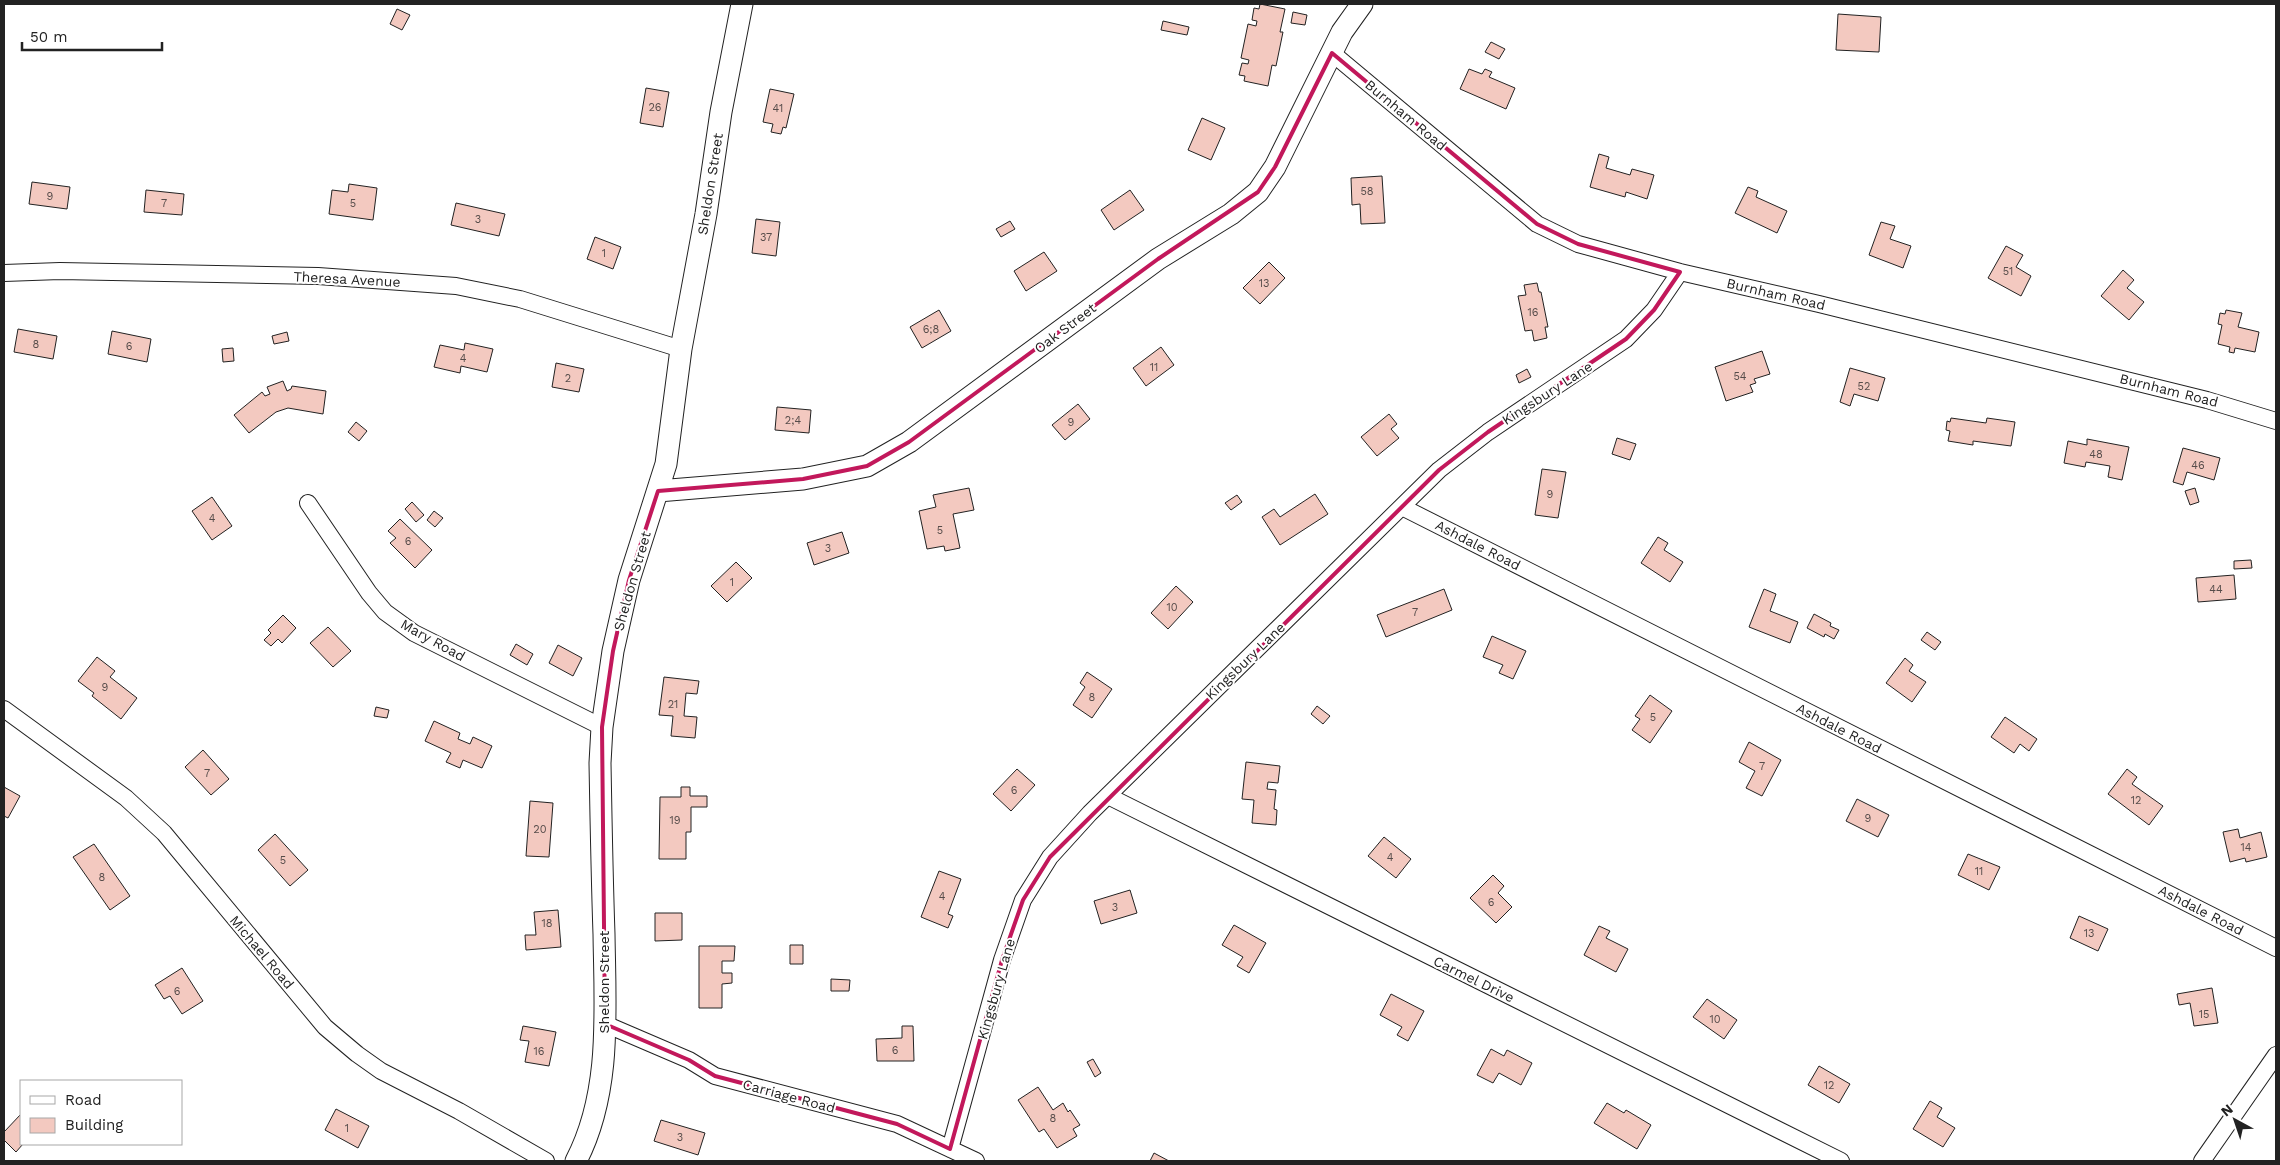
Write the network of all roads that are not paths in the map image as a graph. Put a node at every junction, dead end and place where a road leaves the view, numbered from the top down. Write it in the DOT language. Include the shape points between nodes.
graph roads {
  1 [pos="740,4"];
  2 [pos="1362,4"];
  3 [pos="1332,52"];
  4 [pos="1680,272"];
  5 [pos="4,273"];
  6 [pos="680,350"];
  7 [pos="2276,421"];
  8 [pos="658,491"];
  9 [pos="308,503"];
  10 [pos="1402,507"];
  11 [pos="4,709"];
  12 [pos="602,727"];
  13 [pos="1108,796"];
  14 [pos="2276,948"];
  15 [pos="605,1024"];
  16 [pos="2276,1055"];
  17 [pos="950,1149"];
  18 [pos="546,1161"];
  19 [pos="576,1161"];
  20 [pos="976,1161"];
  21 [pos="1841,1161"];
  22 [pos="2202,1161"];
  1 -- 6 [label="street, Sheldon Street"];
  2 -- 3 [label="street, Oak Street"];
  3 -- 4 [label="street, Burnham Road" via="1537,224 1578,244"];
  3 -- 8 [label="street, Oak Street" via="1275,167 1258,192 1231,214 1158,259 909,442 867,466 812,477"];
  4 -- 7 [label="street, Burnham Road" via="2019,352"];
  4 -- 10 [label="street, Kingsbury Lane" via="1654,310 1626,339 1488,432 1439,470"];
  5 -- 6 [label="street, Theresa Avenue" via="60,271 318,276 456,286 520,299"];
  6 -- 8 [label="street, Sheldon Street" via="666,464"];
  8 -- 12 [label="street, Sheldon Street" via="627,589 613,651"];
  9 -- 12 [label="street, Mary Road" via="385,612 414,633"];
  10 -- 13 [label="street, Kingsbury Lane"];
  10 -- 14 [label="street, Ashdale Road"];
  11 -- 18 [label="street, Michael Road" via="126,798 164,833 312,1012 344,1044 381,1071"];
  12 -- 15 [label="street, Sheldon Street"];
  13 -- 17 [label="street, Kingsbury Lane" via="1050,857 1024,900 1002,960"];
  13 -- 21 [label="street, Carmel Drive"];
  15 -- 17 [label="street, Carriage Road" via="689,1060 715,1076 897,1124"];
  15 -- 19 [label="street, Sheldon Street" via="598,1096 592,1122"];
  16 -- 22 [label="street"];
  17 -- 20 [label="street, Carriage Road"];
}
